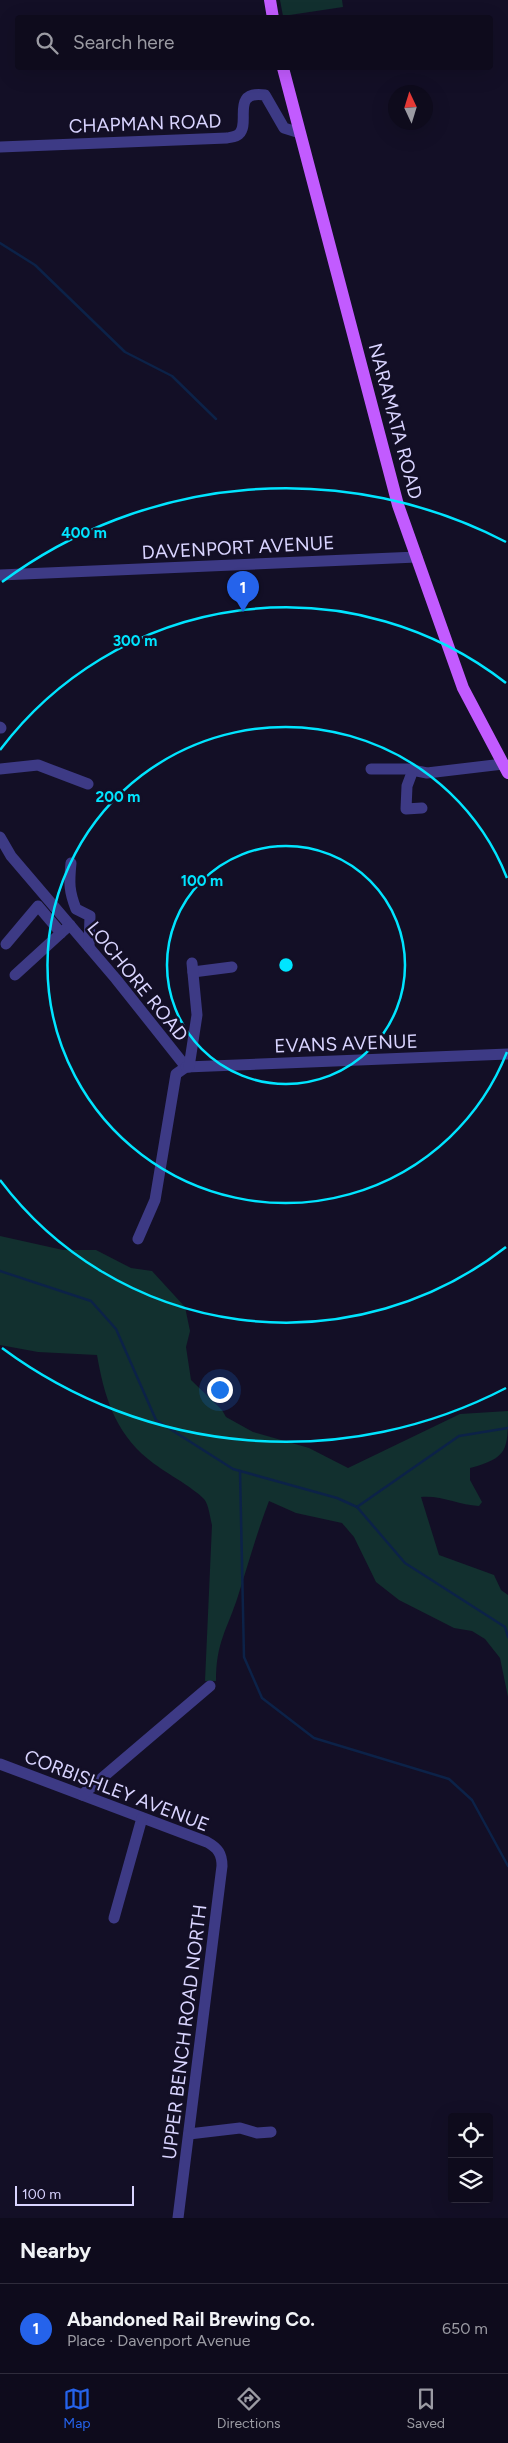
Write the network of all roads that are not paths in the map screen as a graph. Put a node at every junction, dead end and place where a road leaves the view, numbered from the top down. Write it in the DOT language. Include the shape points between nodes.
graph roads {
  1 [pos="270,0"];
  2 [pos="272,15"];
  3 [pos="284,70"];
  4 [pos="300,133"];
  5 [pos="0,147"];
  6 [pos="417,557"];
  7 [pos="0,575"];
  8 [pos="506,768"];
  9 [pos="0,769"];
  10 [pos="371,769"];
  11 [pos="413,770"];
  12 [pos="88,784"];
  13 [pos="422,808"];
  14 [pos="0,837"];
  15 [pos="71,863"];
  16 [pos="70,926"];
  17 [pos="61,933"];
  18 [pos="6,944"];
  19 [pos="89,947"];
  20 [pos="232,966"];
  21 [pos="15,975"];
  22 [pos="508,1054"];
  23 [pos="187,1067"];
  24 [pos="138,1239"];
  25 [pos="210,1686"];
  26 [pos="0,1764"];
  27 [pos="82,1795"];
  28 [pos="142,1818"];
  29 [pos="219,1851"];
  30 [pos="114,1918"];
  31 [pos="271,2132"];
  32 [pos="189,2134"];
  33 [pos="178,2218"];
  1 -- 2 [label="main road"];
  3 -- 4 [label="main road, NARAMATA ROAD"];
  4 -- 5 [label="street, CHAPMAN ROAD" via="284,128 271,102 265,95 257,94 248,98 242,108 243,129 238,135 227,138"];
  4 -- 6 [label="main road, NARAMATA ROAD" via="389,474"];
  6 -- 7 [label="street, DAVENPORT AVENUE"];
  6 -- 8 [label="main road, NARAMATA ROAD" via="463,688"];
  8 -- 11 [label="street"];
  9 -- 12 [label="street" via="38,765"];
  10 -- 11 [label="street"];
  11 -- 13 [label="street" via="406,786 406,809"];
  14 -- 16 [label="street, LOCHORE ROAD" via="11,856"];
  15 -- 19 [label="street" via="68,885 76,909 90,916"];
  16 -- 17 [label="street"];
  16 -- 19 [label="street, LOCHORE ROAD"];
  17 -- 18 [label="street" via="38,906"];
  17 -- 21 [label="street"];
  19 -- 23 [label="street, LOCHORE ROAD"];
  20 -- 23 [label="street" via="192,967 197,1015"];
  22 -- 23 [label="street, EVANS AVENUE"];
  23 -- 24 [label="street, LOCHORE ROAD" via="176,1074 155,1200"];
  25 -- 27 [label="street"];
  26 -- 27 [label="street, CORBISHLEY AVENUE"];
  27 -- 28 [label="street, CORBISHLEY AVENUE"];
  28 -- 29 [label="street, CORBISHLEY AVENUE" via="207,1842"];
  28 -- 30 [label="street"];
  29 -- 32 [label="street, UPPER BENCH ROAD NORTH" via="222,1866"];
  31 -- 32 [label="street" via="257,2133 240,2128"];
  32 -- 33 [label="street, UPPER BENCH ROAD NORTH"];
}
